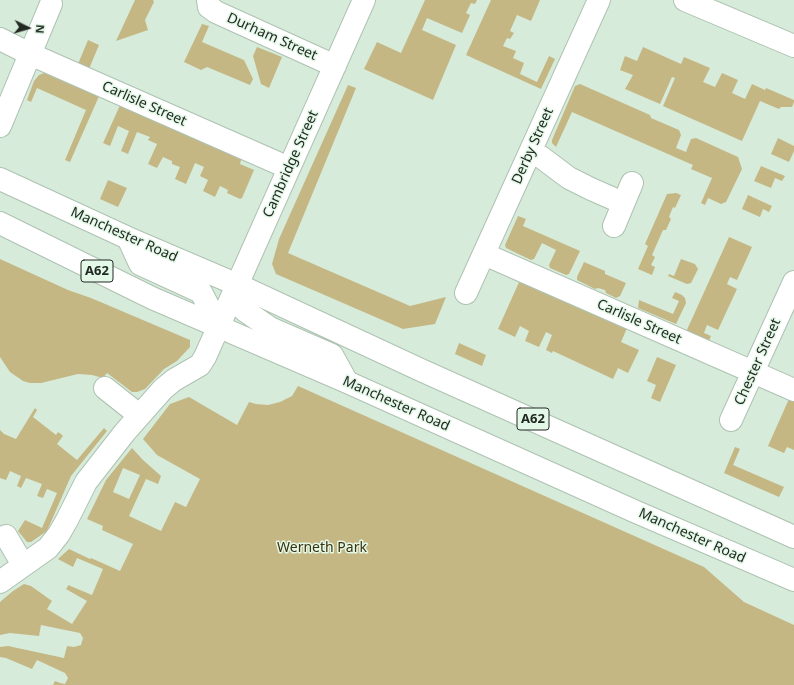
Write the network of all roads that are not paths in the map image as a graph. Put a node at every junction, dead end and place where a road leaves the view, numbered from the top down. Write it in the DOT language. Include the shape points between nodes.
graph roads {
  1 [pos="364,0"];
  2 [pos="599,0"];
  3 [pos="685,0"];
  4 [pos="51,4"];
  5 [pos="209,4"];
  6 [pos="0,39"];
  7 [pos="794,46"];
  8 [pos="30,54"];
  9 [pos="335,66"];
  10 [pos="0,126"];
  11 [pos="531,152"];
  12 [pos="289,168"];
  13 [pos="0,180"];
  14 [pos="632,183"];
  15 [pos="623,203"];
  16 [pos="0,223"];
  17 [pos="614,226"];
  18 [pos="128,238"];
  19 [pos="484,254"];
  20 [pos="794,282"];
  21 [pos="238,285"];
  22 [pos="466,292"];
  23 [pos="219,328"];
  24 [pos="753,372"];
  25 [pos="347,382"];
  26 [pos="105,388"];
  27 [pos="794,390"];
  28 [pos="139,415"];
  29 [pos="731,420"];
  30 [pos="6,536"];
  31 [pos="794,537"];
  32 [pos="23,565"];
  33 [pos="794,580"];
  34 [pos="0,582"];
  1 -- 9 [label="main road, Cambridge Street"];
  2 -- 11 [label="main road, Derby Street"];
  3 -- 7 [label="main road"];
  4 -- 8 [label="main road"];
  5 -- 9 [label="main road, Durham Street" via="216,12"];
  6 -- 8 [label="main road, Carlisle Street"];
  8 -- 10 [label="main road"];
  8 -- 12 [label="main road, Carlisle Street"];
  9 -- 12 [label="main road, Cambridge Street"];
  11 -- 15 [label="main road" via="569,178"];
  11 -- 19 [label="main road, Derby Street"];
  12 -- 21 [label="main road, Cambridge Street"];
  13 -- 18 [label="main road, Manchester Road / A62"];
  14 -- 15 [label="main road"];
  15 -- 17 [label="main road"];
  16 -- 23 [label="main road, Manchester Road / A62"];
  18 -- 21 [label="main road, Manchester Road / A62"];
  18 -- 23 [label="main road" via="140,264 201,292"];
  19 -- 22 [label="main road, Derby Street"];
  19 -- 24 [label="main road, Carlisle Street"];
  20 -- 24 [label="main road, Chester Street"];
  21 -- 23 [label="main road, Cambridge Street"];
  21 -- 25 [label="main road" via="244,310 270,328 332,355"];
  21 -- 31 [label="main road, Manchester Road / A62"];
  23 -- 25 [label="main road, Manchester Road / A62"];
  23 -- 28 [label="main road, Cambridge Street" via="200,365 163,389"];
  24 -- 27 [label="main road, Carlisle Street"];
  24 -- 29 [label="main road, Chester Street"];
  25 -- 33 [label="main road, Manchester Road / A62"];
  26 -- 28 [label="main road"];
  28 -- 32 [label="main road, Cambridge Street" via="86,482 56,539 48,548"];
  30 -- 32 [label="main road"];
  32 -- 34 [label="main road, Cambridge Street"];
}
